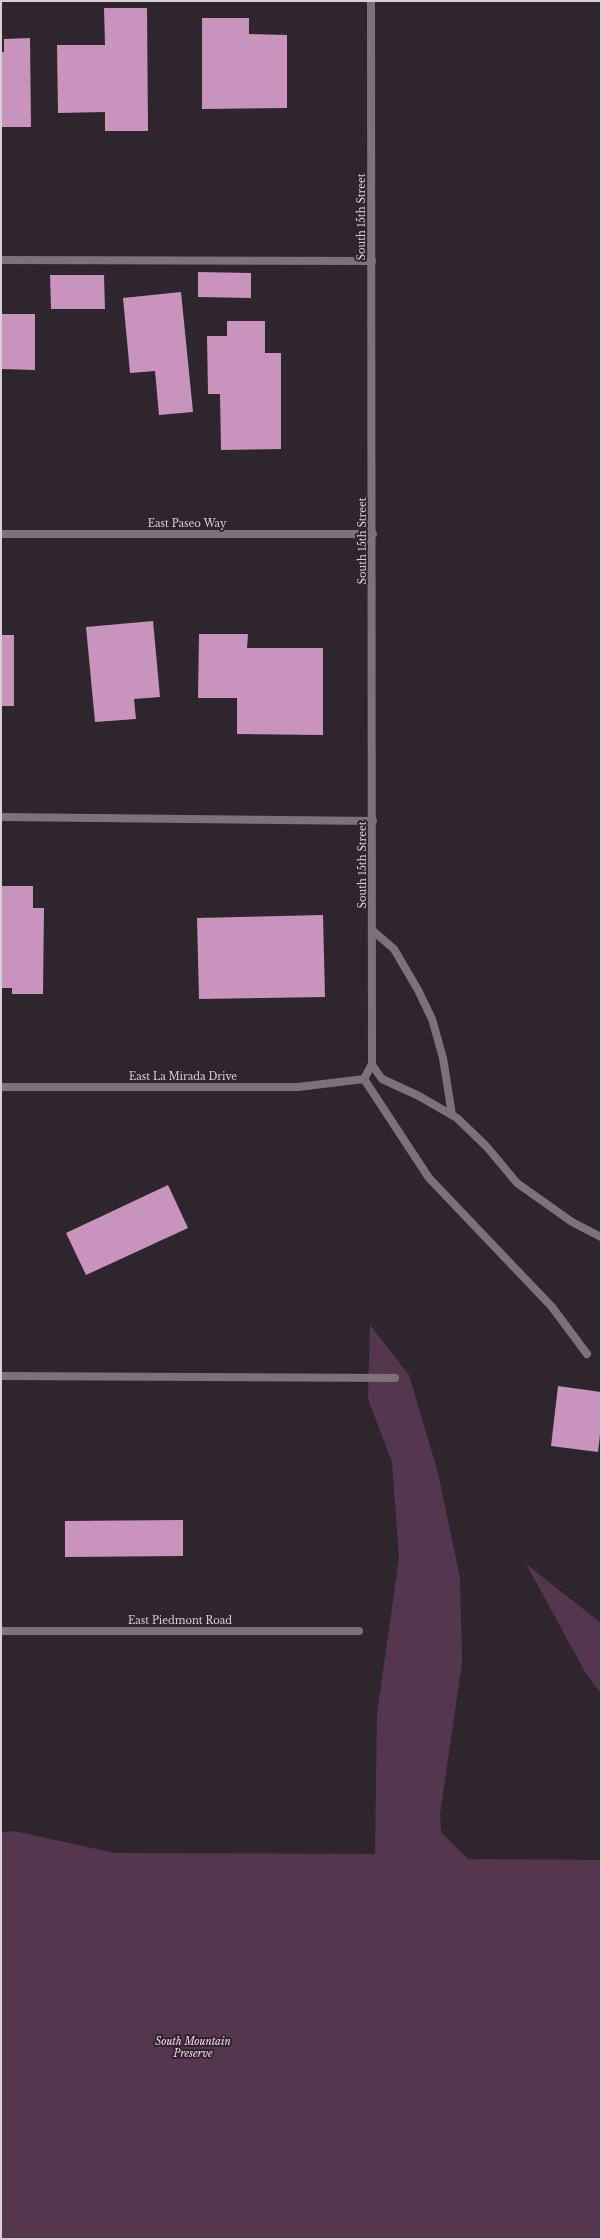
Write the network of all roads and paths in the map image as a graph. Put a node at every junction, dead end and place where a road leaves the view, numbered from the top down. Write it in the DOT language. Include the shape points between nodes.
graph roads {
  1 [pos="371,1"];
  2 [pos="1,260"];
  3 [pos="372,261"];
  4 [pos="1,534"];
  5 [pos="373,534"];
  6 [pos="1,817"];
  7 [pos="373,821"];
  8 [pos="374,931"];
  9 [pos="372,1065"];
  10 [pos="364,1079"];
  11 [pos="1,1087"];
  12 [pos="452,1115"];
  13 [pos="601,1237"];
  14 [pos="587,1354"];
  15 [pos="1,1376"];
  16 [pos="395,1378"];
  17 [pos="1,1631"];
  18 [pos="359,1631"];
  1 -- 3 [label="street, South 15th Street"];
  2 -- 3 [label="street"];
  3 -- 5 [label="street, South 15th Street"];
  4 -- 5 [label="street, East Paseo Way"];
  5 -- 7 [label="street, South 15th Street"];
  6 -- 7 [label="street"];
  7 -- 8 [label="street, South 15th Street"];
  8 -- 9 [label="street, South 15th Street"];
  8 -- 12 [label="street" via="394,949 432,1019"];
  9 -- 10 [label="street, South 15th Street"];
  9 -- 12 [label="street" via="382,1079"];
  10 -- 11 [label="street, East La Mirada Drive" via="298,1088"];
  10 -- 14 [label="street" via="429,1178 552,1307"];
  12 -- 13 [label="street" via="487,1147 517,1183 572,1222"];
  15 -- 16 [label="street"];
  17 -- 18 [label="street, East Piedmont Road"];
}
